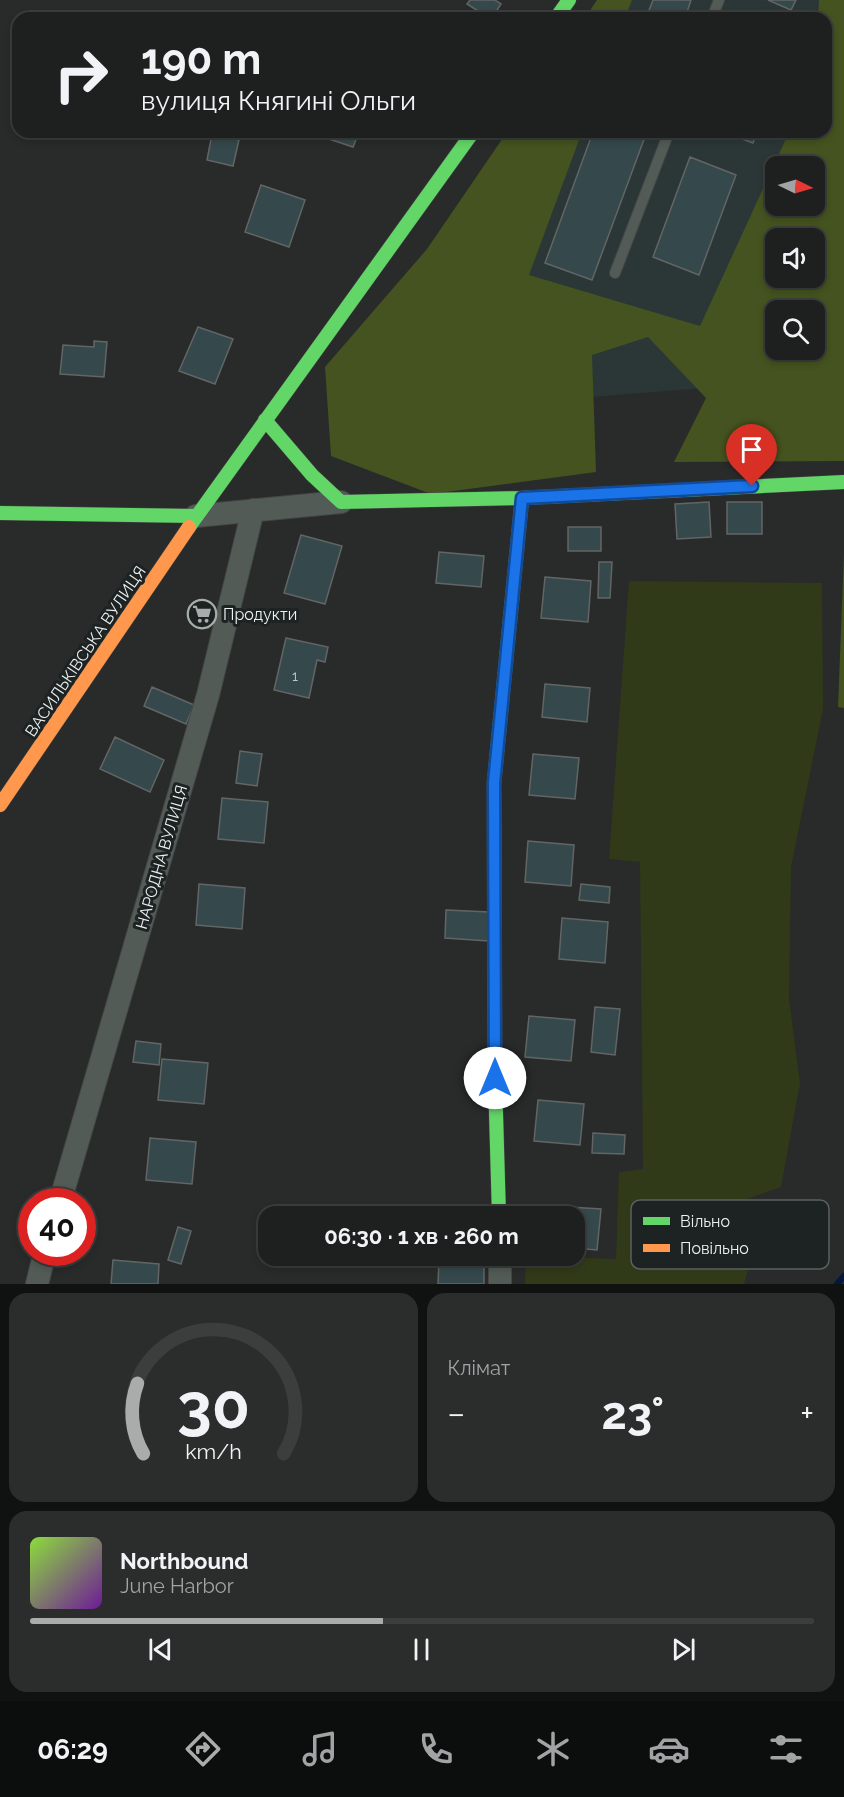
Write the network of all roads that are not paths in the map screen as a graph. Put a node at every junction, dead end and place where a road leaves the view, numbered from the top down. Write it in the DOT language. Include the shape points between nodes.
graph roads {
  1 [pos="469,138"];
  2 [pos="667,138"];
  3 [pos="615,273"];
  4 [pos="265,420"];
  5 [pos="844,482"];
  6 [pos="522,498"];
  7 [pos="340,502"];
  8 [pos="253,510"];
  9 [pos="0,513"];
  10 [pos="196,516"];
  11 [pos="0,805"];
  12 [pos="64,1188"];
  13 [pos="499,1206"];
  14 [pos="42,1266"];
  15 [pos="500,1266"];
  16 [pos="37,1284"];
  17 [pos="500,1284"];
  1 -- 4 [label="street, ВАСИЛЬКІВСЬКА ВУЛИЦЯ"];
  2 -- 3 [label="lane"];
  4 -- 7 [label="street"];
  4 -- 10 [label="street, ВАСИЛЬКІВСЬКА ВУЛИЦЯ"];
  5 -- 6 [label="street"];
  6 -- 7 [label="street"];
  6 -- 13 [label="street" via="494,783"];
  7 -- 8 [label="street"];
  8 -- 10 [label="street"];
  8 -- 12 [label="street, НАРОДНА ВУЛИЦЯ" via="208,695"];
  9 -- 10 [label="street"];
  10 -- 11 [label="street, ВАСИЛЬКІВСЬКА ВУЛИЦЯ"];
  14 -- 16 [label="street"];
  15 -- 17 [label="street"];
}
